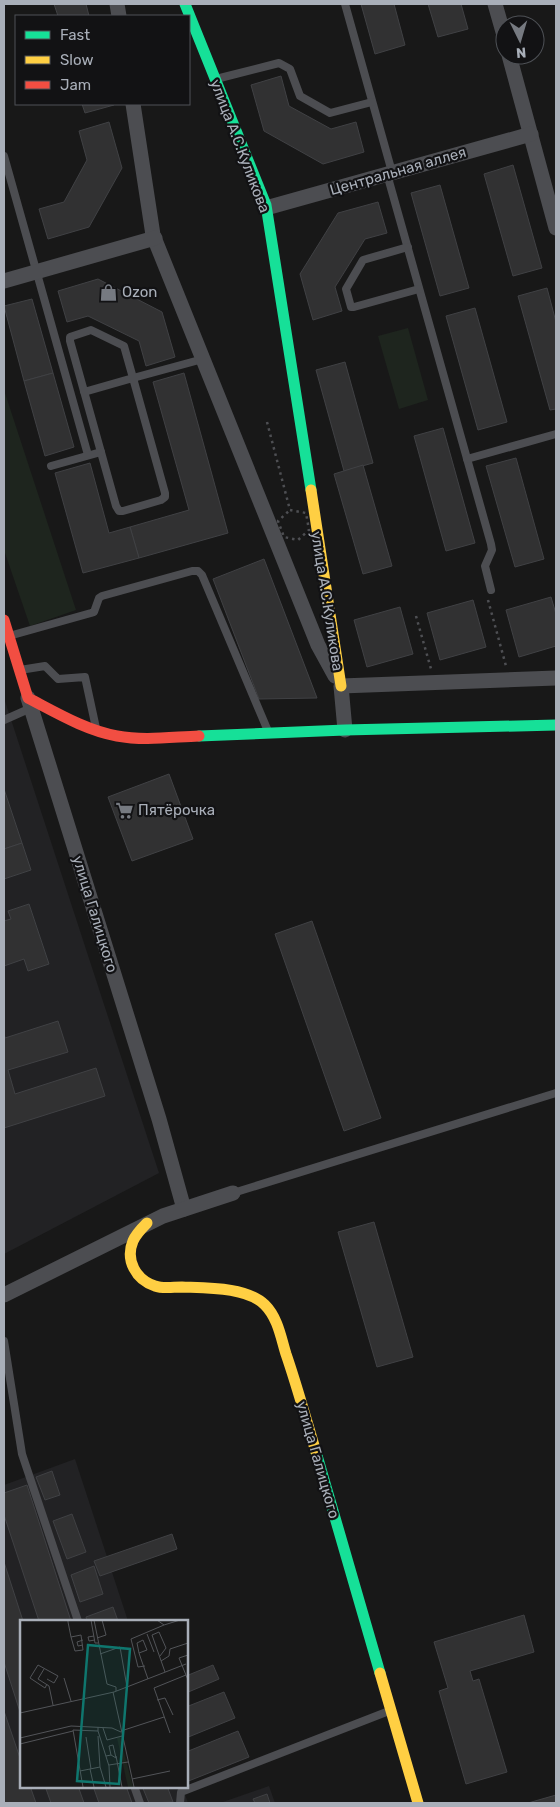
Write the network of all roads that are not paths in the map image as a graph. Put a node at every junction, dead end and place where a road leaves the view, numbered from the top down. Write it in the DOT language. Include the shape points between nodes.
graph roads {
  1 [pos="345,4"];
  2 [pos="190,17"];
  3 [pos="512,65"];
  4 [pos="215,80"];
  5 [pos="372,102"];
  6 [pos="133,105"];
  7 [pos="531,134"];
  8 [pos="4,156"];
  9 [pos="390,173"];
  10 [pos="266,208"];
  11 [pos="556,228"];
  12 [pos="155,238"];
  13 [pos="408,247"];
  14 [pos="36,272"];
  15 [pos="4,281"];
  16 [pos="419,289"];
  17 [pos="203,358"];
  18 [pos="133,378"];
  19 [pos="84,392"];
  20 [pos="556,434"];
  21 [pos="101,452"];
  22 [pos="88,455"];
  23 [pos="467,459"];
  24 [pos="51,466"];
  25 [pos="491,590"];
  26 [pos="4,620"];
  27 [pos="9,636"];
  28 [pos="20,670"];
  29 [pos="556,678"];
  30 [pos="341,686"];
  31 [pos="30,703"];
  32 [pos="4,720"];
  33 [pos="556,725"];
  34 [pos="97,730"];
  35 [pos="345,730"];
  36 [pos="269,733"];
  37 [pos="556,1093"];
  38 [pos="233,1193"];
  39 [pos="184,1209"];
  40 [pos="147,1223"];
  41 [pos="4,1295"];
  42 [pos="4,1341"];
  43 [pos="78,1620"];
  44 [pos="391,1710"];
  45 [pos="134,1787"];
  46 [pos="140,1803"];
  47 [pos="180,1803"];
  48 [pos="418,1803"];
  1 -- 5 [label="lane"];
  2 -- 4 [label="street, улица А.С.Куликова"];
  3 -- 7 [label="street"];
  4 -- 5 [label="lane" via="279,63 290,69 300,96 325,111 335,112"];
  4 -- 10 [label="street, улица А.С.Куликова"];
  5 -- 9 [label="lane"];
  6 -- 12 [label="street, улица А.С.Куликова"];
  7 -- 9 [label="street, Центральная аллея"];
  7 -- 11 [label="street"];
  8 -- 14 [label="lane"];
  9 -- 10 [label="street, Центральная аллея"];
  9 -- 13 [label="lane"];
  10 -- 30 [label="street, улица А.С.Куликова"];
  12 -- 14 [label="street"];
  12 -- 17 [label="street, улица А.С.Куликова"];
  13 -- 16 [label="lane"];
  13 -- 16 [label="lane" via="363,260 347,285 348,298 354,307"];
  14 -- 15 [label="street"];
  14 -- 22 [label="lane"];
  16 -- 23 [label="lane"];
  17 -- 18 [label="lane"];
  17 -- 30 [label="street, улица А.С.Куликова" via="318,645"];
  18 -- 19 [label="lane"];
  18 -- 19 [label="lane" via="124,346 96,332 73,335 70,341"];
  18 -- 21 [label="lane" via="165,497 119,511"];
  19 -- 21 [label="lane"];
  20 -- 23 [label="lane"];
  21 -- 22 [label="lane"];
  22 -- 24 [label="lane"];
  23 -- 25 [label="lane" via="491,544 492,550 485,566"];
  26 -- 27 [label="street, улица Галицкого"];
  27 -- 28 [label="street, улица Галицкого"];
  27 -- 36 [label="lane" via="91,614 102,596 198,571"];
  28 -- 31 [label="street, улица Галицкого"];
  28 -- 34 [label="lane" via="45,666 58,679 85,677"];
  29 -- 30 [label="street"];
  30 -- 35 [label="street"];
  31 -- 32 [label="lane"];
  31 -- 34 [label="street"];
  31 -- 39 [label="street, улица Галицкого"];
  33 -- 35 [label="street"];
  34 -- 36 [label="street" via="118,736 146,738"];
  35 -- 36 [label="street"];
  37 -- 38 [label="lane"];
  38 -- 39 [label="street"];
  39 -- 40 [label="street"];
  40 -- 41 [label="street"];
  40 -- 44 [label="street, улица Галицкого" via="132,1241 131,1252 136,1274 146,1283 157,1287 239,1291 265,1304 273,1317 289,1361"];
  42 -- 43 [label="lane" via="22,1454"];
  44 -- 47 [label="lane" via="181,1792"];
  44 -- 48 [label="street, улица Галицкого"];
  45 -- 46 [label="lane"];
}
